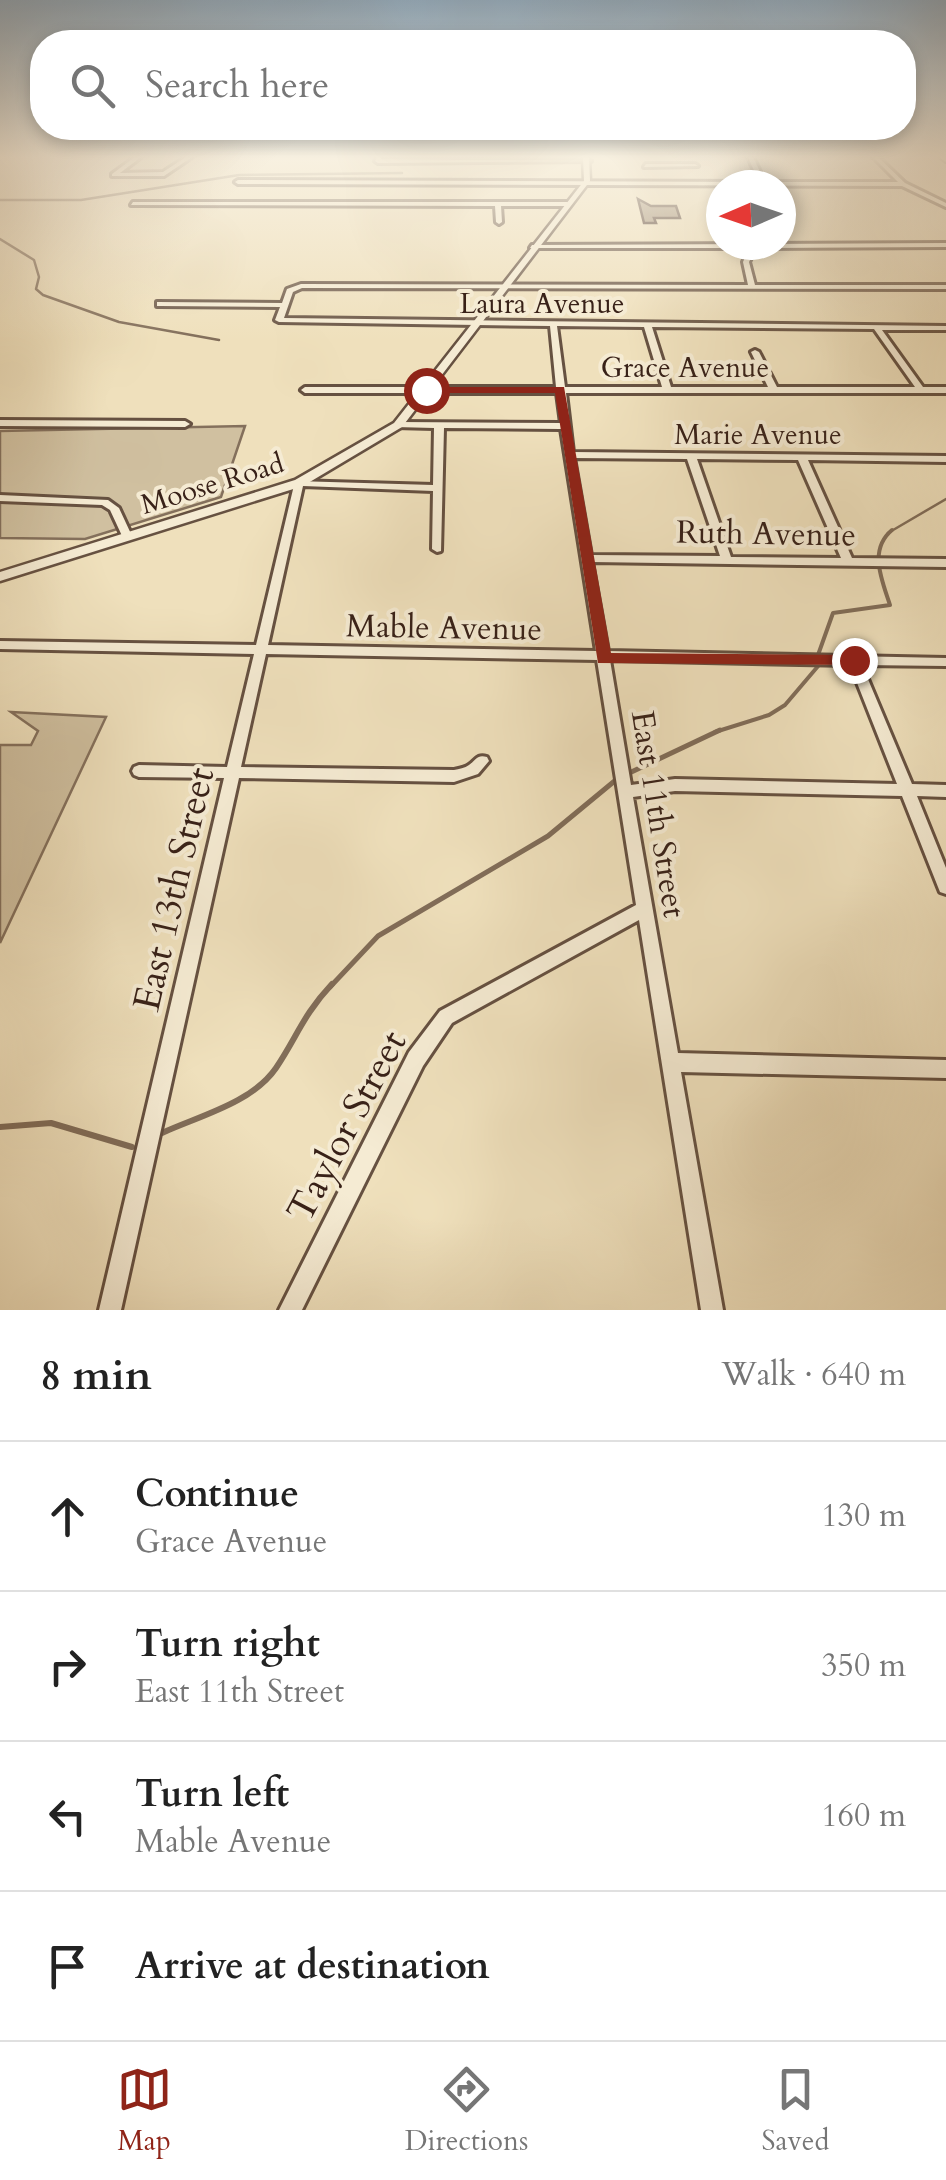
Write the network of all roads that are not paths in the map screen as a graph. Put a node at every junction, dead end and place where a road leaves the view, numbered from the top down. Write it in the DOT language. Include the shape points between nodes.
graph roads {
  1 [pos="499,218"];
  2 [pos="555,218"];
  3 [pos="499,222"];
  4 [pos="706,246"];
  5 [pos="796,246"];
  6 [pos="946,246"];
  7 [pos="532,247"];
  8 [pos="747,260"];
  9 [pos="503,285"];
  10 [pos="752,286"];
  11 [pos="946,286"];
  12 [pos="160,304"];
  13 [pos="284,305"];
  14 [pos="473,325"];
  15 [pos="553,326"];
  16 [pos="648,326"];
  17 [pos="877,328"];
  18 [pos="946,328"];
  19 [pos="755,352"];
  20 [pos="305,390"];
  21 [pos="426,390"];
  22 [pos="560,390"];
  23 [pos="667,390"];
  24 [pos="774,390"];
  25 [pos="921,390"];
  26 [pos="946,390"];
  27 [pos="0,423"];
  28 [pos="185,424"];
  29 [pos="398,425"];
  30 [pos="439,426"];
  31 [pos="565,426"];
  32 [pos="570,456"];
  33 [pos="691,456"];
  34 [pos="801,456"];
  35 [pos="946,459"];
  36 [pos="299,483"];
  37 [pos="437,488"];
  38 [pos="0,498"];
  39 [pos="127,536"];
  40 [pos="437,549"];
  41 [pos="586,558"];
  42 [pos="728,561"];
  43 [pos="848,562"];
  44 [pos="946,563"];
  45 [pos="0,578"];
  46 [pos="0,645"];
  47 [pos="263,651"];
  48 [pos="604,658"];
  49 [pos="854,660"];
  50 [pos="946,662"];
  51 [pos="482,761"];
  52 [pos="139,771"];
  53 [pos="233,774"];
  54 [pos="623,782"];
  55 [pos="906,790"];
  56 [pos="946,791"];
  57 [pos="946,887"];
  58 [pos="644,909"];
  59 [pos="672,1062"];
  60 [pos="946,1069"];
  61 [pos="110,1310"];
  62 [pos="290,1310"];
  63 [pos="712,1310"];
  1 -- 3 [label="street"];
  2 -- 7 [label="street, Moose Road"];
  4 -- 7 [label="street"];
  5 -- 6 [label="street"];
  7 -- 9 [label="street, Moose Road"];
  8 -- 10 [label="street"];
  9 -- 10 [label="street"];
  9 -- 13 [label="street" via="301,286"];
  9 -- 14 [label="street, Moose Road"];
  10 -- 11 [label="street"];
  12 -- 13 [label="street"];
  13 -- 14 [label="street, Laura Avenue" via="279,320 291,324"];
  14 -- 15 [label="street, Laura Avenue"];
  14 -- 21 [label="street, Moose Road"];
  15 -- 16 [label="street, Laura Avenue"];
  15 -- 22 [label="street, East 11th Street"];
  16 -- 17 [label="street, Laura Avenue"];
  16 -- 23 [label="street"];
  17 -- 18 [label="street, Laura Avenue"];
  17 -- 25 [label="street"];
  19 -- 24 [label="street"];
  20 -- 21 [label="street, Grace Avenue"];
  21 -- 22 [label="street, Grace Avenue"];
  21 -- 29 [label="street, Moose Road"];
  22 -- 23 [label="street, Grace Avenue"];
  22 -- 31 [label="street, East 11th Street"];
  23 -- 24 [label="street, Grace Avenue"];
  24 -- 25 [label="street, Grace Avenue"];
  25 -- 26 [label="street, Grace Avenue"];
  27 -- 28 [label="street"];
  29 -- 30 [label="street"];
  29 -- 36 [label="street, Moose Road"];
  30 -- 31 [label="street"];
  30 -- 37 [label="street"];
  31 -- 32 [label="street, East 11th Street"];
  32 -- 33 [label="street, Marie Avenue"];
  32 -- 41 [label="street, East 11th Street"];
  33 -- 34 [label="street, Marie Avenue"];
  33 -- 42 [label="street"];
  34 -- 35 [label="street, Marie Avenue"];
  34 -- 43 [label="street"];
  36 -- 37 [label="street"];
  36 -- 39 [label="street, Moose Road"];
  36 -- 47 [label="street, East 13th Street"];
  37 -- 40 [label="street"];
  38 -- 39 [label="street" via="104,502"];
  39 -- 45 [label="street, Moose Road"];
  41 -- 42 [label="street, Ruth Avenue"];
  41 -- 48 [label="street, East 11th Street"];
  42 -- 43 [label="street, Ruth Avenue"];
  43 -- 44 [label="street, Ruth Avenue"];
  46 -- 47 [label="street, Mable Avenue"];
  47 -- 48 [label="street, Mable Avenue"];
  47 -- 53 [label="street, East 13th Street"];
  48 -- 49 [label="street, Mable Avenue"];
  48 -- 54 [label="street, East 11th Street"];
  49 -- 50 [label="street, Mable Avenue"];
  49 -- 55 [label="street"];
  51 -- 53 [label="street" via="454,776"];
  52 -- 53 [label="street"];
  53 -- 61 [label="street, East 13th Street"];
  54 -- 55 [label="street"];
  54 -- 58 [label="street, East 11th Street"];
  55 -- 56 [label="street"];
  55 -- 57 [label="street"];
  58 -- 59 [label="street, East 11th Street"];
  58 -- 62 [label="street, Taylor Street" via="446,1017 416,1059"];
  59 -- 60 [label="street"];
  59 -- 63 [label="street, East 11th Street"];
}
